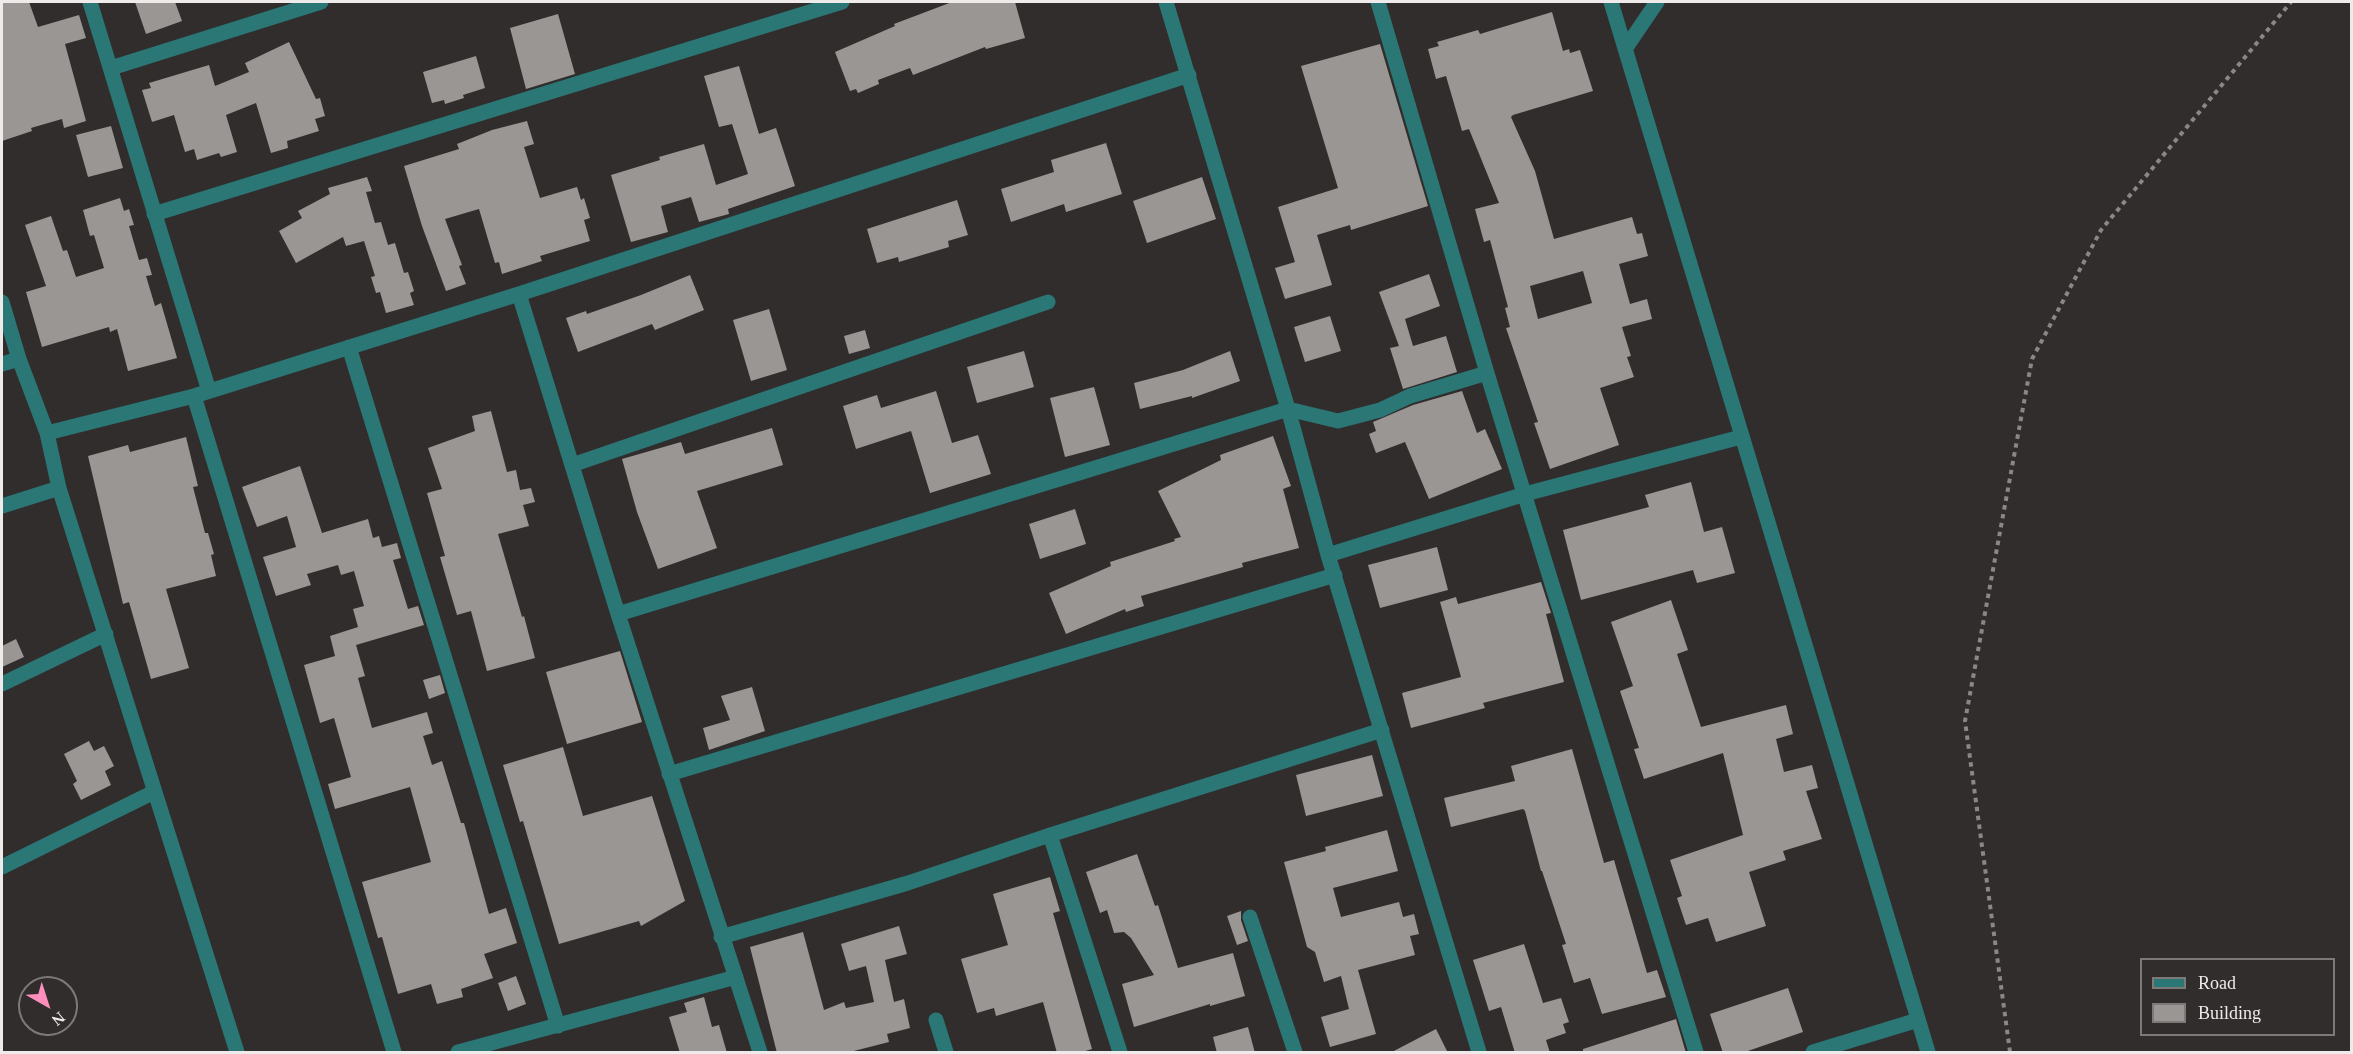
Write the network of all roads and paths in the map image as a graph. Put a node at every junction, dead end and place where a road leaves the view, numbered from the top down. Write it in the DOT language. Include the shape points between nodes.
graph roads {
  1 [pos="90,2"];
  2 [pos="321,2"];
  3 [pos="842,2"];
  4 [pos="1166,2"];
  5 [pos="1378,2"];
  6 [pos="1611,2"];
  7 [pos="1657,2"];
  8 [pos="2291,2"];
  9 [pos="1625,49"];
  10 [pos="111,68"];
  11 [pos="1189,75"];
  12 [pos="154,214"];
  13 [pos="519,294"];
  14 [pos="2,302"];
  15 [pos="1048,302"];
  16 [pos="349,347"];
  17 [pos="19,359"];
  18 [pos="2,364"];
  19 [pos="1487,373"];
  20 [pos="201,394"];
  21 [pos="1288,409"];
  22 [pos="46,433"];
  23 [pos="1741,437"];
  24 [pos="572,465"];
  25 [pos="59,488"];
  26 [pos="1525,494"];
  27 [pos="2,506"];
  28 [pos="1328,555"];
  29 [pos="1335,575"];
  30 [pos="618,614"];
  31 [pos="106,634"];
  32 [pos="2,684"];
  33 [pos="1382,730"];
  34 [pos="669,774"];
  35 [pos="154,792"];
  36 [pos="1050,835"];
  37 [pos="2,867"];
  38 [pos="1250,917"];
  39 [pos="721,937"];
  40 [pos="736,977"];
  41 [pos="936,1020"];
  42 [pos="1918,1020"];
  43 [pos="558,1026"];
  44 [pos="237,1053"];
  45 [pos="394,1053"];
  46 [pos="458,1053"];
  47 [pos="760,1053"];
  48 [pos="946,1053"];
  49 [pos="1120,1053"];
  50 [pos="1295,1053"];
  51 [pos="1479,1053"];
  52 [pos="1696,1053"];
  53 [pos="1813,1053"];
  54 [pos="1928,1053"];
  55 [pos="2010,1053"];
  1 -- 10 [label="street"];
  2 -- 10 [label="street"];
  3 -- 12 [label="street"];
  4 -- 11 [label="street"];
  5 -- 19 [label="street"];
  6 -- 9 [label="street"];
  7 -- 9 [label="street"];
  8 -- 55 [label="path" via="2101,230 2032,359 1965,721"];
  9 -- 23 [label="street"];
  10 -- 12 [label="street"];
  11 -- 13 [label="street"];
  11 -- 21 [label="street"];
  12 -- 20 [label="street"];
  13 -- 16 [label="street"];
  13 -- 24 [label="street"];
  14 -- 17 [label="street"];
  15 -- 24 [label="street"];
  16 -- 20 [label="street"];
  16 -- 43 [label="street"];
  17 -- 18 [label="street"];
  17 -- 22 [label="street"];
  19 -- 21 [label="street" via="1338,421"];
  19 -- 26 [label="street"];
  20 -- 22 [label="street"];
  20 -- 45 [label="street"];
  21 -- 28 [label="street"];
  21 -- 30 [label="street"];
  22 -- 25 [label="street"];
  23 -- 26 [label="street"];
  23 -- 42 [label="street"];
  24 -- 30 [label="street"];
  25 -- 27 [label="street"];
  25 -- 31 [label="street"];
  26 -- 28 [label="street"];
  26 -- 52 [label="street"];
  28 -- 29 [label="street"];
  29 -- 33 [label="street"];
  29 -- 34 [label="street"];
  30 -- 34 [label="street"];
  31 -- 32 [label="street"];
  31 -- 35 [label="street"];
  33 -- 36 [label="street"];
  33 -- 51 [label="street"];
  34 -- 39 [label="street"];
  35 -- 37 [label="street"];
  35 -- 44 [label="street"];
  36 -- 39 [label="street" via="908,883"];
  36 -- 49 [label="street"];
  38 -- 50 [label="street"];
  39 -- 40 [label="street"];
  40 -- 43 [label="street"];
  40 -- 47 [label="street"];
  41 -- 48 [label="street"];
  42 -- 53 [label="street"];
  42 -- 54 [label="street"];
  43 -- 46 [label="street"];
}
